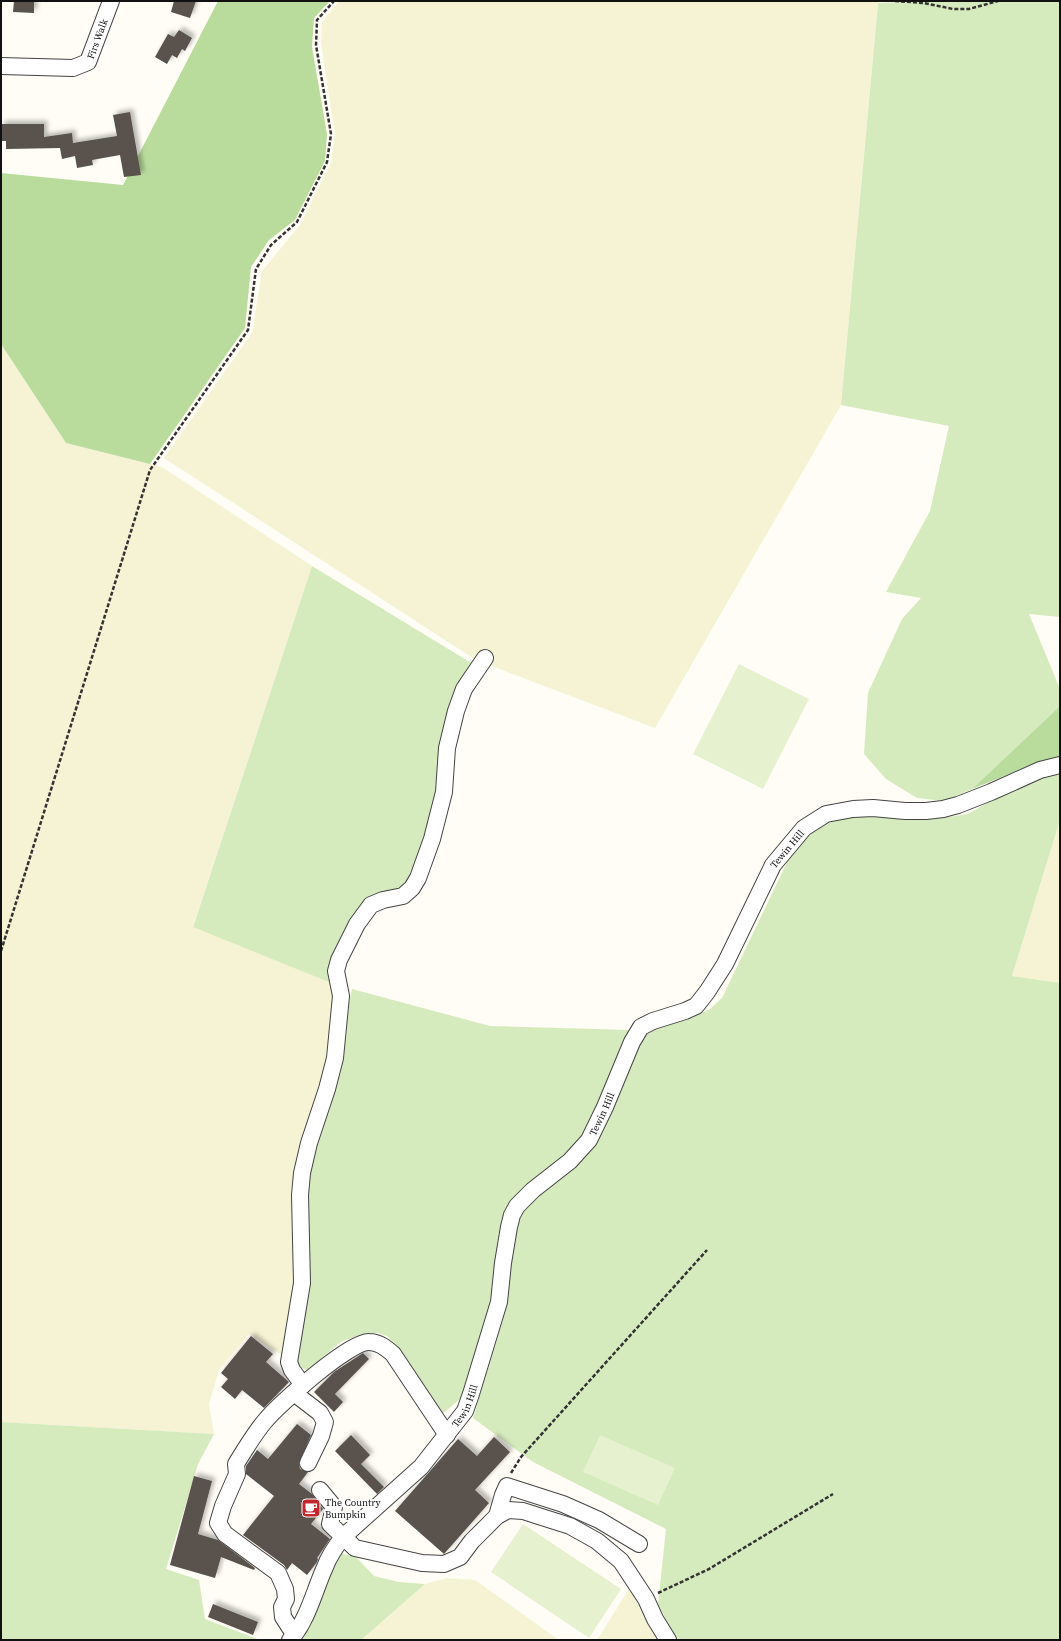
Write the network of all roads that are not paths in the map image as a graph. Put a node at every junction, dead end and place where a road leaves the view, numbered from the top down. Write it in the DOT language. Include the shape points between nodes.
graph roads {
  1 [pos="111,1"];
  2 [pos="1,66"];
  3 [pos="485,658"];
  4 [pos="1060,765"];
  5 [pos="299,1389"];
  6 [pos="447,1435"];
  7 [pos="308,1463"];
  8 [pos="320,1490"];
  9 [pos="497,1516"];
  10 [pos="342,1537"];
  11 [pos="639,1544"];
  12 [pos="292,1637"];
  13 [pos="668,1640"];
  1 -- 2 [label="street, Firs Walk" via="88,62 73,68"];
  3 -- 5 [label="street" via="464,689 456,711 447,748 444,792 418,878 404,896 371,905 357,924 336,971 340,996 335,1058 309,1143 300,1195 302,1283 289,1362"];
  4 -- 6 [label="street, Tewin Hill" via="1040,770 991,792 943,809 905,812 873,808 853,809 826,814 804,828 772,865 725,964 707,992 696,1006 641,1027 589,1140 570,1161 517,1206 509,1227 499,1302 473,1387 464,1410"];
  5 -- 6 [label="street" via="348,1350 362,1343 377,1344 393,1354"];
  5 -- 7 [label="street" via="325,1422"];
  5 -- 12 [label="street" via="266,1420 236,1464 237,1474 218,1523 225,1534 278,1573 285,1589 283,1617"];
  6 -- 10 [label="street, Tewin Hill" via="421,1467"];
  8 -- 10 [label="street" via="334,1507 330,1524"];
  9 -- 10 [label="street" via="472,1540 460,1557 444,1564 422,1563 355,1548"];
  9 -- 11 [label="street" via="507,1486 564,1504 599,1520"];
  9 -- 13 [label="street" via="508,1510 523,1511 570,1526 596,1540 621,1561 646,1599"];
  10 -- 12 [label="street, Tewin Hill" via="325,1566 305,1618"];
}
